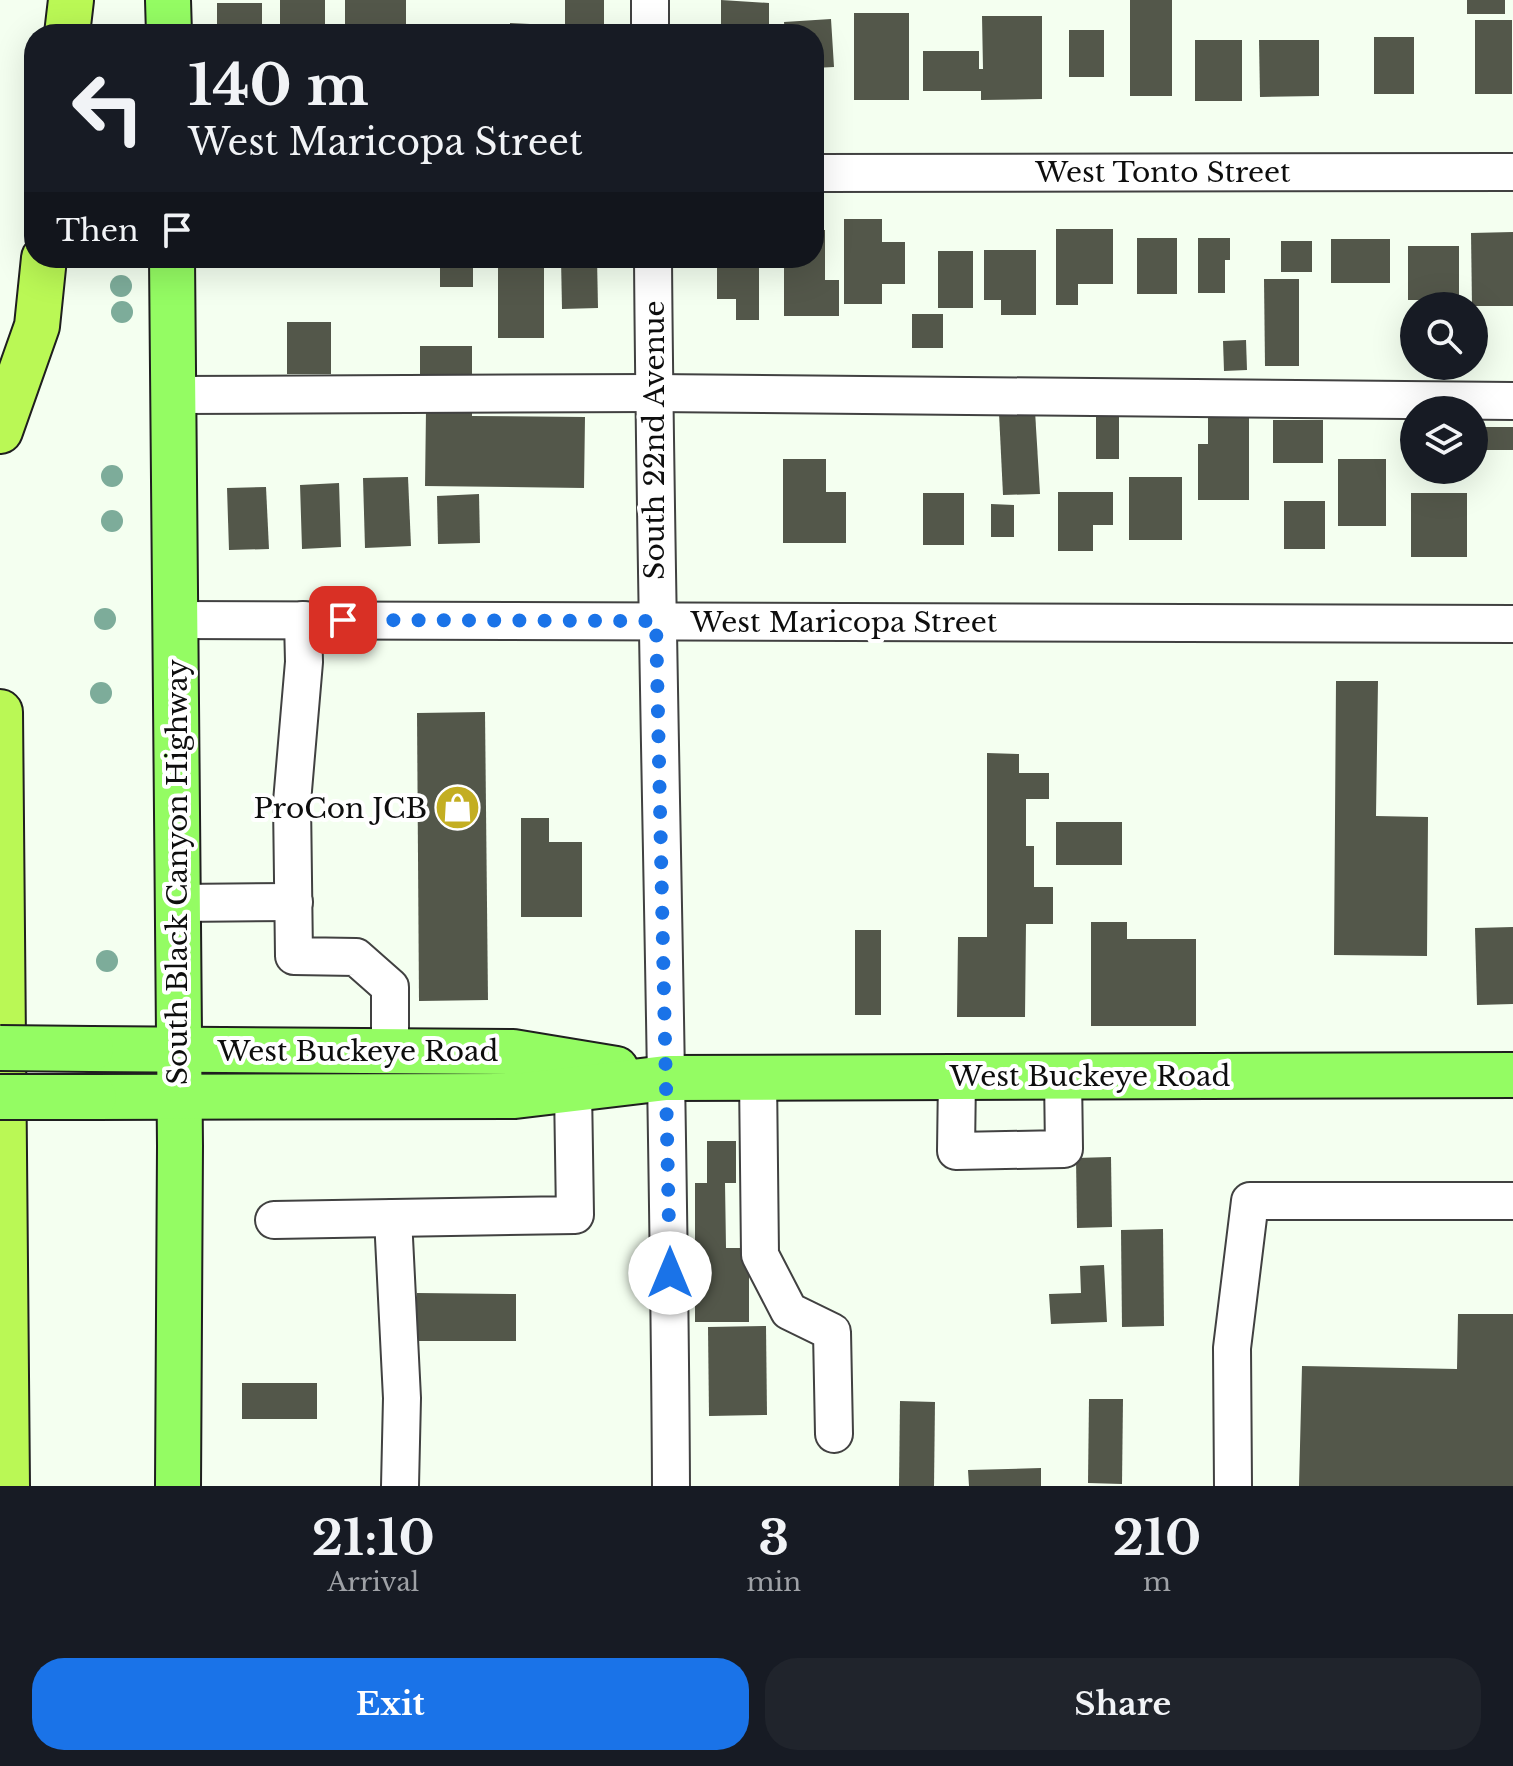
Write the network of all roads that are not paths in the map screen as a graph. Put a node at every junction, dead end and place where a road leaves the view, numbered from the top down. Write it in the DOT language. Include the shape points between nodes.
graph roads {
  1 [pos="71,0"];
  2 [pos="168,0"];
  3 [pos="650,0"];
  4 [pos="68,24"];
  5 [pos="169,24"];
  6 [pos="650,24"];
  7 [pos="1513,172"];
  8 [pos="824,173"];
  9 [pos="43,268"];
  10 [pos="172,268"];
  11 [pos="653,268"];
  12 [pos="654,393"];
  13 [pos="174,395"];
  14 [pos="1513,401"];
  15 [pos="0,431"];
  16 [pos="175,620"];
  17 [pos="303,620"];
  18 [pos="656,621"];
  19 [pos="1513,624"];
  20 [pos="0,712"];
  21 [pos="294,902"];
  22 [pos="178,903"];
  23 [pos="0,1048"];
  24 [pos="179,1049"];
  25 [pos="390,1051"];
  26 [pos="1513,1075"];
  27 [pos="1063,1076"];
  28 [pos="758,1077"];
  29 [pos="957,1077"];
  30 [pos="666,1078"];
  31 [pos="573,1089"];
  32 [pos="0,1097"];
  33 [pos="179,1098"];
  34 [pos="1513,1201"];
  35 [pos="393,1218"];
  36 [pos="274,1220"];
  37 [pos="834,1434"];
  38 [pos="7,1486"];
  39 [pos="178,1486"];
  40 [pos="400,1486"];
  41 [pos="671,1486"];
  42 [pos="1233,1486"];
  1 -- 4 [label="highway"];
  2 -- 5 [label="main road"];
  3 -- 6 [label="street"];
  7 -- 8 [label="street, West Tonto Street"];
  9 -- 15 [label="highway" via="37,326"];
  10 -- 13 [label="main road, South Black Canyon Highway"];
  11 -- 12 [label="street, South 22nd Avenue"];
  12 -- 13 [label="street"];
  12 -- 14 [label="street"];
  12 -- 18 [label="street, South 22nd Avenue"];
  13 -- 16 [label="main road, South Black Canyon Highway"];
  16 -- 17 [label="street, West Maricopa Street"];
  16 -- 22 [label="main road, South Black Canyon Highway"];
  17 -- 18 [label="street, West Maricopa Street"];
  17 -- 21 [label="street" via="292,802"];
  18 -- 19 [label="street, West Maricopa Street"];
  18 -- 30 [label="street, South 22nd Avenue"];
  20 -- 38 [label="highway"];
  21 -- 22 [label="street"];
  21 -- 25 [label="street" via="294,956 356,957 390,987"];
  22 -- 24 [label="main road, South Black Canyon Highway"];
  23 -- 24 [label="main road, West Buckeye Road, bridge"];
  24 -- 25 [label="main road, West Buckeye Road"];
  24 -- 33 [label="main road, South Black Canyon Highway"];
  25 -- 30 [label="main road, West Buckeye Road" via="513,1052"];
  26 -- 27 [label="main road, West Buckeye Road"];
  27 -- 29 [label="main road, West Buckeye Road"];
  27 -- 29 [label="street" via="1064,1149 956,1151"];
  28 -- 29 [label="main road, West Buckeye Road"];
  28 -- 30 [label="main road, West Buckeye Road"];
  28 -- 37 [label="street" via="760,1255 789,1311 832,1332"];
  30 -- 31 [label="main road, West Buckeye Road"];
  30 -- 41 [label="street, South 22nd Avenue"];
  31 -- 33 [label="main road, West Buckeye Road" via="515,1096"];
  31 -- 35 [label="street" via="575,1215"];
  32 -- 33 [label="main road, West Buckeye Road, bridge"];
  33 -- 39 [label="main road, South Black Canyon Highway"];
  34 -- 42 [label="street" via="1250,1201 1232,1348"];
  35 -- 36 [label="street"];
  35 -- 40 [label="street" via="402,1398"];
}
